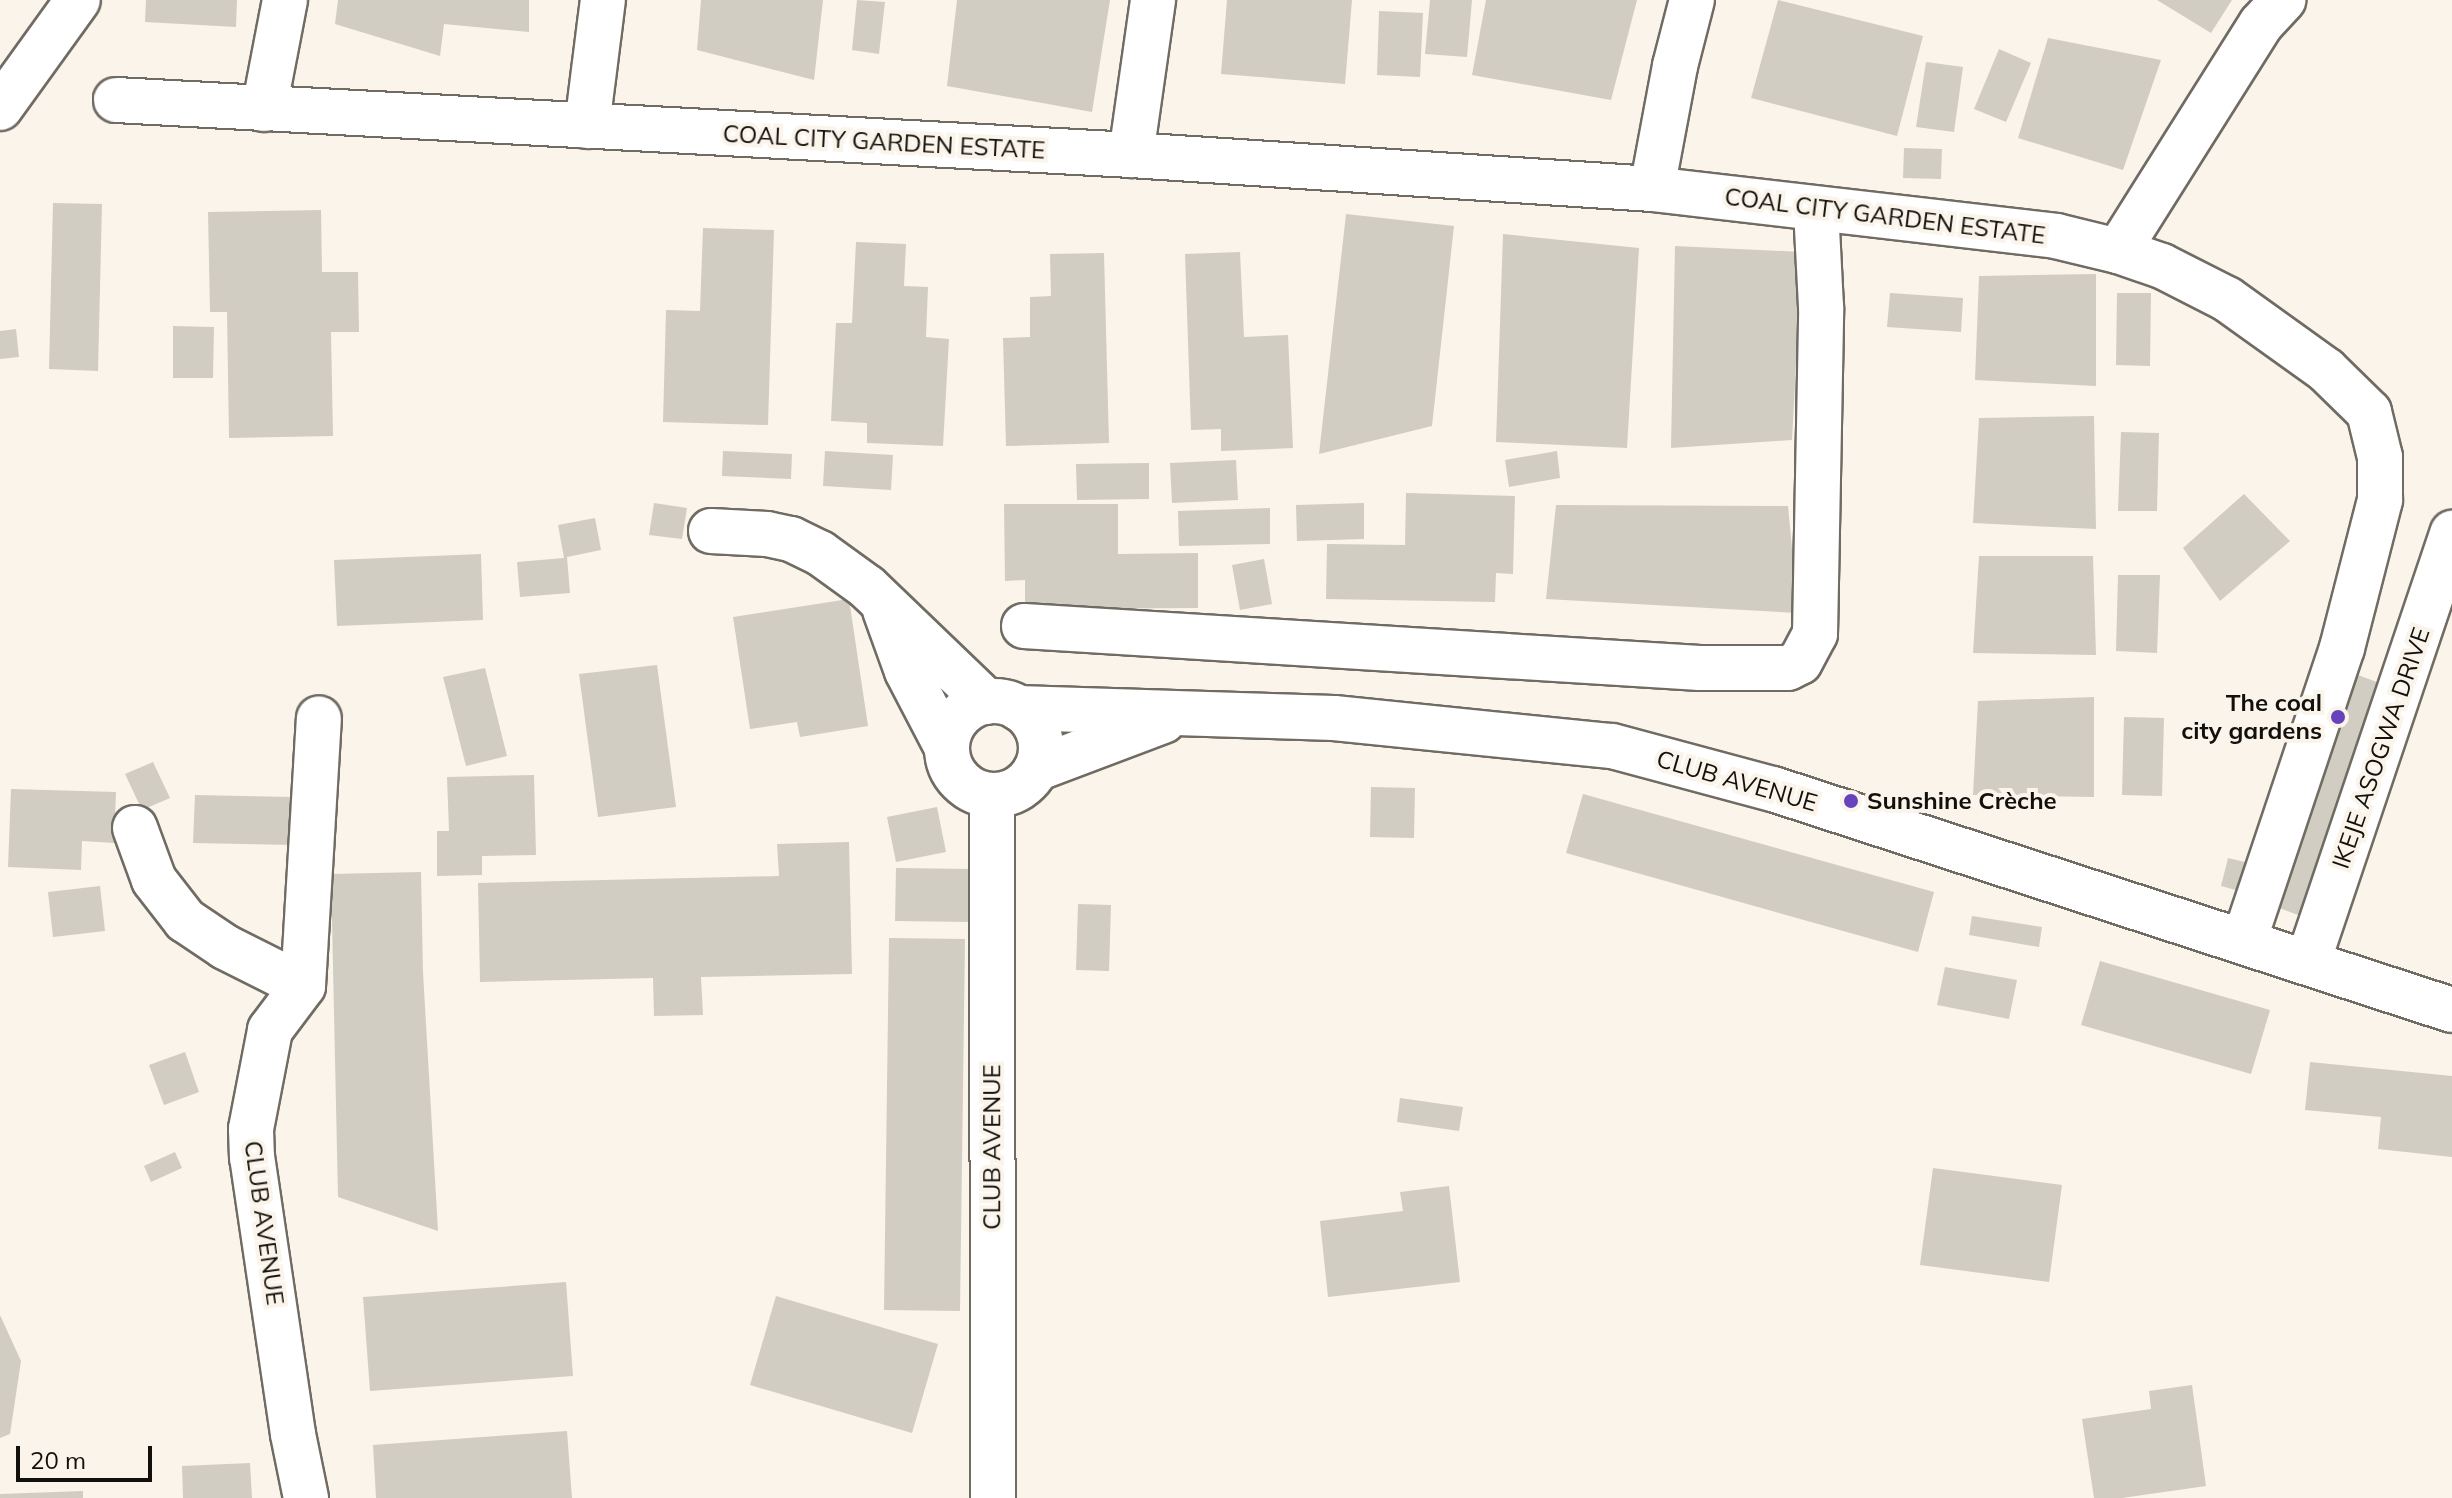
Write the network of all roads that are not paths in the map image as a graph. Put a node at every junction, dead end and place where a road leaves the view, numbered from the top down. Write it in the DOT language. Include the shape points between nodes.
graph roads {
  1 [pos="78,0"];
  2 [pos="285,0"];
  3 [pos="603,0"];
  4 [pos="1153,0"];
  5 [pos="1692,0"];
  6 [pos="2283,0"];
  7 [pos="116,100"];
  8 [pos="0,108"];
  9 [pos="264,109"];
  10 [pos="587,126"];
  11 [pos="1131,155"];
  12 [pos="1652,189"];
  13 [pos="1816,209"];
  14 [pos="2118,251"];
  15 [pos="711,531"];
  16 [pos="2452,533"];
  17 [pos="882,600"];
  18 [pos="1024,626"];
  19 [pos="1002,705"];
  20 [pos="1184,714"];
  21 [pos="319,718"];
  22 [pos="946,746"];
  23 [pos="1036,769"];
  24 [pos="992,795"];
  25 [pos="135,828"];
  26 [pos="2244,941"];
  27 [pos="2308,962"];
  28 [pos="303,986"];
  29 [pos="2452,1010"];
  30 [pos="306,1498"];
  31 [pos="993,1498"];
  1 -- 8 [label="street"];
  2 -- 9 [label="street"];
  3 -- 10 [label="street"];
  4 -- 11 [label="street"];
  5 -- 12 [label="street"];
  6 -- 14 [label="street" via="2261,24"];
  7 -- 9 [label="street, COAL CITY GARDEN ESTATE"];
  9 -- 10 [label="street, COAL CITY GARDEN ESTATE"];
  10 -- 11 [label="street, COAL CITY GARDEN ESTATE"];
  11 -- 12 [label="street, COAL CITY GARDEN ESTATE"];
  12 -- 13 [label="street, COAL CITY GARDEN ESTATE"];
  13 -- 14 [label="street, COAL CITY GARDEN ESTATE" via="2056,236"];
  13 -- 18 [label="street" via="1821,307 1815,634 1800,662 1759,670 1700,668"];
  14 -- 26 [label="street, COAL CITY GARDEN ESTATE" via="2162,266 2227,299 2326,370 2369,412 2375,432 2380,500 2342,648"];
  15 -- 17 [label="street" via="791,539 846,569"];
  16 -- 27 [label="street, IKEJE ASOGWA DRIVE"];
  17 -- 19 [label="street"];
  17 -- 22 [label="street" via="907,671"];
  19 -- 20 [label="street, CLUB AVENUE"];
  19 -- 22 [label="street" via="967,709 952,725"];
  19 -- 23 [label="street" via="1029,717 1041,741"];
  20 -- 23 [label="street, CLUB AVENUE"];
  20 -- 26 [label="street, CLUB AVENUE" via="1334,718 1612,746 1773,789"];
  21 -- 28 [label="street"];
  22 -- 24 [label="street" via="959,780 974,792"];
  23 -- 24 [label="street, CLUB AVENUE" via="1018,789"];
  24 -- 31 [label="street, CLUB AVENUE"];
  25 -- 28 [label="street" via="154,880 185,920 225,947"];
  26 -- 27 [label="street, CLUB AVENUE"];
  27 -- 29 [label="street, CLUB AVENUE"];
  28 -- 30 [label="street, CLUB AVENUE" via="270,1030 251,1129"];
}
